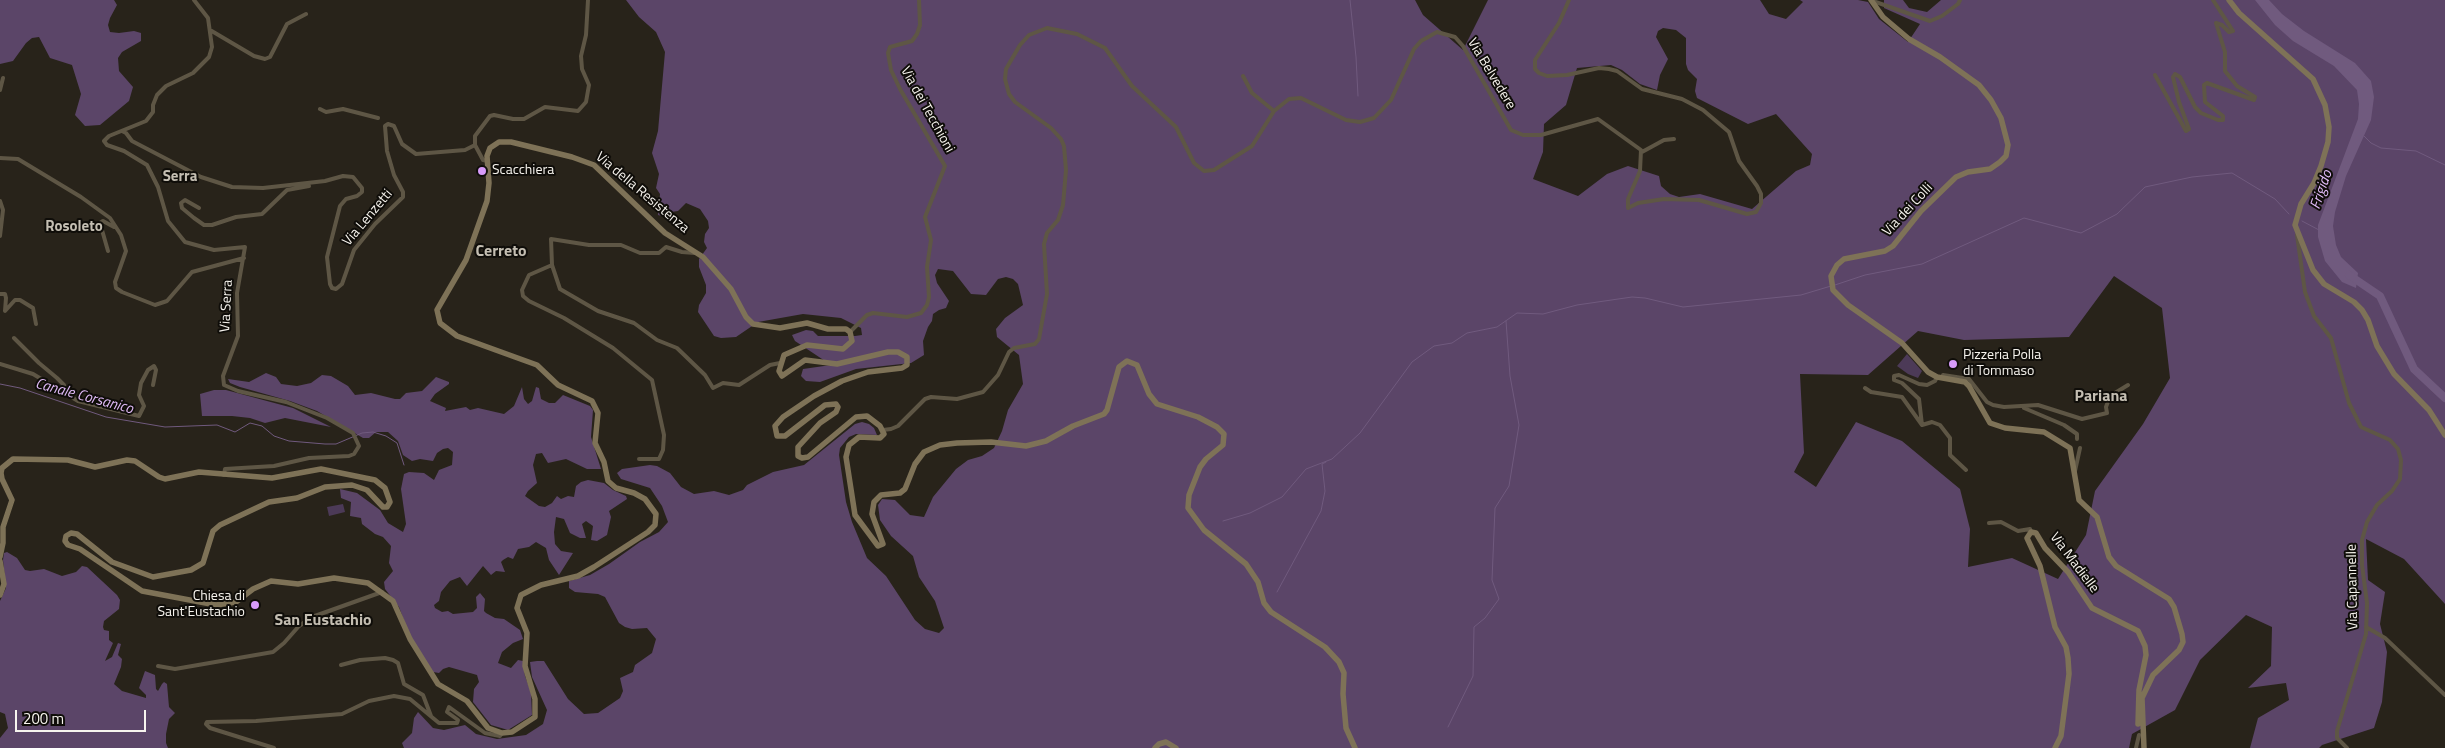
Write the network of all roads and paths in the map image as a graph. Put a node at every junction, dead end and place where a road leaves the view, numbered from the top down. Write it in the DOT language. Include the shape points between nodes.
graph roads {
  1 [pos="194,0"];
  2 [pos="588,0"];
  3 [pos="919,0"];
  4 [pos="1569,0"];
  5 [pos="1871,0"];
  6 [pos="1960,0"];
  7 [pos="2213,0"];
  8 [pos="2229,0"];
  9 [pos="306,14"];
  10 [pos="210,30"];
  11 [pos="2155,75"];
  12 [pos="1243,76"];
  13 [pos="4,78"];
  14 [pos="0,90"];
  15 [pos="320,109"];
  16 [pos="1274,111"];
  17 [pos="378,118"];
  18 [pos="122,131"];
  19 [pos="1674,138"];
  20 [pos="475,145"];
  21 [pos="1642,152"];
  22 [pos="0,158"];
  23 [pos="488,161"];
  24 [pos="325,181"];
  25 [pos="0,201"];
  26 [pos="199,208"];
  27 [pos="2295,225"];
  28 [pos="118,230"];
  29 [pos="0,236"];
  30 [pos="108,251"];
  31 [pos="697,253"];
  32 [pos="244,258"];
  33 [pos="552,265"];
  34 [pos="0,294"];
  35 [pos="36,324"];
  36 [pos="850,332"];
  37 [pos="14,338"];
  38 [pos="780,363"];
  39 [pos="0,364"];
  40 [pos="1935,376"];
  41 [pos="153,385"];
  42 [pos="2128,385"];
  43 [pos="1865,388"];
  44 [pos="64,393"];
  45 [pos="2022,407"];
  46 [pos="2107,412"];
  47 [pos="2108,418"];
  48 [pos="1922,424"];
  49 [pos="883,430"];
  50 [pos="2445,435"];
  51 [pos="2077,439"];
  52 [pos="2080,448"];
  53 [pos="638,459"];
  54 [pos="1966,470"];
  55 [pos="224,475"];
  56 [pos="2073,475"];
  57 [pos="1989,523"];
  58 [pos="2031,532"];
  59 [pos="0,557"];
  60 [pos="0,561"];
  61 [pos="382,592"];
  62 [pos="0,595"];
  63 [pos="2366,627"];
  64 [pos="341,665"];
  65 [pos="158,666"];
  66 [pos="2445,695"];
  67 [pos="432,718"];
  68 [pos="502,733"];
  69 [pos="2139,735"];
  70 [pos="274,748"];
  71 [pos="1155,748"];
  72 [pos="1176,748"];
  73 [pos="1355,748"];
  74 [pos="2055,748"];
  75 [pos="2136,748"];
  76 [pos="2144,748"];
  77 [pos="2347,748"];
  1 -- 10 [label="street" via="208,18"];
  2 -- 20 [label="street" via="581,63 589,91 581,108 575,111 545,107 519,119 494,114 475,136"];
  3 -- 36 [label="street, Via dei Tecchioni" via="917,34 912,41 890,47 888,53 891,70 900,89 945,166 925,217 931,240 927,268 929,297 921,313 907,318 873,313"];
  4 -- 21 [label="street" via="1559,23 1535,60 1538,73 1567,75 1609,68 1642,89 1682,98 1703,110 1729,132 1739,161 1761,194 1760,208 1747,214 1699,200 1664,199 1628,208 1628,199 1640,171"];
  5 -- 6 [label="street" via="1930,21"];
  5 -- 40 [label="street, Via dei Colli" via="1883,17 1909,39 1979,85 2001,118 2008,145 2006,156 2000,162 1956,177 1921,211 1892,246 1885,251 1844,259 1837,264 1831,276 1833,290 1902,343 1922,367"];
  7 -- 11 [label="street" via="2233,31 2229,32 2216,23 2226,52 2225,71 2236,86 2255,97 2254,100 2207,83 2204,86 2205,102 2223,116 2223,120 2218,120 2195,107 2180,77 2175,74 2179,102 2189,130 2186,131"];
  8 -- 27 [label="street" via="2313,79 2325,105 2328,142"];
  9 -- 10 [label="street" via="287,24 270,57 265,59"];
  10 -- 18 [label="street" via="212,47 209,57 193,72 166,86 157,95 153,112 146,121"];
  12 -- 16 [label="street" via="1252,93"];
  13 -- 14 [label="street"];
  15 -- 17 [label="street" via="326,112 339,108"];
  16 -- 21 [label="street, Via Belvedere" via="1288,99 1301,98 1346,120 1360,122 1374,118 1391,100 1414,49 1437,32 1455,38 1463,46 1511,130 1523,135 1541,135 1598,119"];
  16 -- 49 [label="street, Via Belvedere" via="1252,146 1214,170 1204,171 1194,163 1176,126 1132,86 1101,44 1053,28 1036,30 1029,35 1013,54 1006,69 1006,87 1015,102 1061,139 1066,170 1062,213 1047,233 1044,244 1048,294 1039,339 1034,344 1009,352 998,375 983,392 957,399 925,399 898,426"];
  18 -- 24 [label="street, Via Lenzetti" via="132,141 201,177 226,186 263,188"];
  18 -- 32 [label="street" via="104,141 147,165 158,187 168,221 185,242 214,250 243,246 246,249"];
  19 -- 21 [label="street"];
  20 -- 23 [label="street" via="483,160"];
  20 -- 24 [label="street, Via Lenzetti" via="465,150 416,154 402,144 394,126 386,126 387,151 403,197 354,250 342,284 336,290 330,284 327,257 337,217 343,202 358,196 362,188 348,176"];
  22 -- 28 [label="street" via="18,159 38,170 110,218"];
  23 -- 31 [label="street, Via della Resistenza" via="490,148 499,142 511,142 586,161 604,173 665,233"];
  23 -- 68 [label="street" via="487,201 466,260 437,310 440,323 457,336 537,365 558,386 592,401 598,413 595,443 608,481 616,488 645,499 656,514 655,525 648,532 594,567 578,576 541,585 521,595 517,608 527,633 526,666 536,713 535,717 512,732"];
  24 -- 26 [label="street" via="287,190 262,214 236,216 212,225 204,225 182,208 181,203 185,200"];
  25 -- 29 [label="street" via="3,210"];
  27 -- 50 [label="street" via="2317,277 2362,310 2377,346 2394,374 2429,410"];
  27 -- 63 [label="street, Via Capannelle" via="2305,292 2314,316 2330,338 2349,403 2361,426 2390,440 2398,449 2401,460 2400,479 2377,505 2362,540"];
  28 -- 30 [label="street" via="108,222 100,224"];
  28 -- 32 [label="street" via="126,251 115,282 116,288 156,305 167,301 192,272"];
  31 -- 33 [label="street" via="666,247 659,253 640,252 621,245 588,245 551,239"];
  31 -- 36 [label="street, Via della Resistenza" via="732,289 753,324 780,328 807,322"];
  32 -- 55 [label="street, Via Serra" via="237,293 238,336 224,385 293,404 327,418 353,433 358,440 357,451 349,456 308,458 274,466 229,468 225,469"];
  33 -- 38 [label="street" via="560,289 598,312 634,324 657,340 677,348 714,388 723,383 739,385 770,365"];
  33 -- 53 [label="street" via="529,275 522,290 523,296 613,348 652,380 664,435 663,450 659,459"];
  34 -- 35 [label="street" via="5,294 5,311 15,300 20,300 32,308"];
  36 -- 38 [label="street" via="852,341 844,349 808,345 784,355"];
  37 -- 44 [label="street" via="58,378 64,385"];
  38 -- 49 [label="street" via="782,376 805,360 837,364 888,352 903,354 908,360 902,368 868,372 842,381 783,417 774,429 777,436 785,436 825,405 836,404 836,412 820,423 798,447 798,456 802,458 808,457 856,417 867,416"];
  39 -- 44 [label="street" via="33,374"];
  40 -- 45 [label="street" via="1969,379 1988,403"];
  40 -- 48 [label="street" via="1935,381 1927,385 1894,376 1894,380 1919,399"];
  40 -- 56 [label="street, Via dei Colli" via="1970,386 1986,418 1996,426 2044,432 2060,440 2070,448"];
  41 -- 44 [label="street" via="154,366 141,383 139,395 144,406 139,416 78,401"];
  42 -- 46 [label="street" via="2109,397"];
  43 -- 48 [label="street" via="1870,392 1902,397"];
  45 -- 46 [label="street" via="2038,406 2082,418"];
  45 -- 51 [label="street" via="2064,425 2077,434"];
  46 -- 47 [label="street"];
  48 -- 54 [label="street" via="1932,422 1940,425 1950,438 1950,454"];
  49 -- 73 [label="street" via="880,438 859,437 846,452 855,515 878,546 883,544 872,514 874,502 881,495 900,493 905,489 924,452 940,445 957,443 1026,446 1046,441 1104,414 1108,410 1119,367 1127,361 1137,365 1151,398 1157,404 1198,417 1224,434 1224,445 1200,467 1189,495 1188,508 1204,530 1246,564 1271,612 1325,647 1339,662 1344,673 1342,694 1346,728"];
  52 -- 56 [label="street, Via dei Colli"];
  55 -- 59 [label="street" via="198,472 165,479 135,461 95,467 68,460 13,459 1,473 12,500 3,527 4,543"];
  55 -- 61 [label="street" via="272,478 321,469 375,480 385,488 390,502 383,507 367,490 352,485 326,487 297,498 269,502 213,531 203,562 197,568 158,577 112,562 77,534 71,533 65,541 142,591 216,605 236,602 271,581 298,584 324,578 355,579"];
  56 -- 76 [label="street, Via dei Colli" via="2079,500 2097,516 2113,562 2169,599 2182,634 2179,650 2153,674 2142,698"];
  57 -- 58 [label="street" via="2001,522 2018,531 2030,529"];
  58 -- 69 [label="street, Via Madielle" via="2036,533 2045,548 2068,572 2092,608 2138,631 2146,655 2137,713"];
  58 -- 74 [label="street, Via Madielle" via="2027,538 2040,566 2055,627 2068,658 2061,736"];
  60 -- 62 [label="street" via="4,584"];
  61 -- 65 [label="street" via="312,618 299,626 273,652 175,669"];
  61 -- 68 [label="street" via="393,601 410,639 438,684 467,701 488,728"];
  63 -- 66 [label="street" via="2385,638"];
  63 -- 77 [label="street, Via Capannelle" via="2358,666 2337,731 2337,738"];
  64 -- 67 [label="street" via="385,658 398,663 404,684 423,695"];
  67 -- 68 [label="street" via="439,724 457,723 458,720 447,712 449,707 485,733 500,736"];
  67 -- 70 [label="street" via="410,699 394,696 369,701 342,714 206,724"];
  69 -- 75 [label="street"];
  69 -- 76 [label="street, Via Madielle"];
  71 -- 72 [label="street" via="1166,742"];
}
